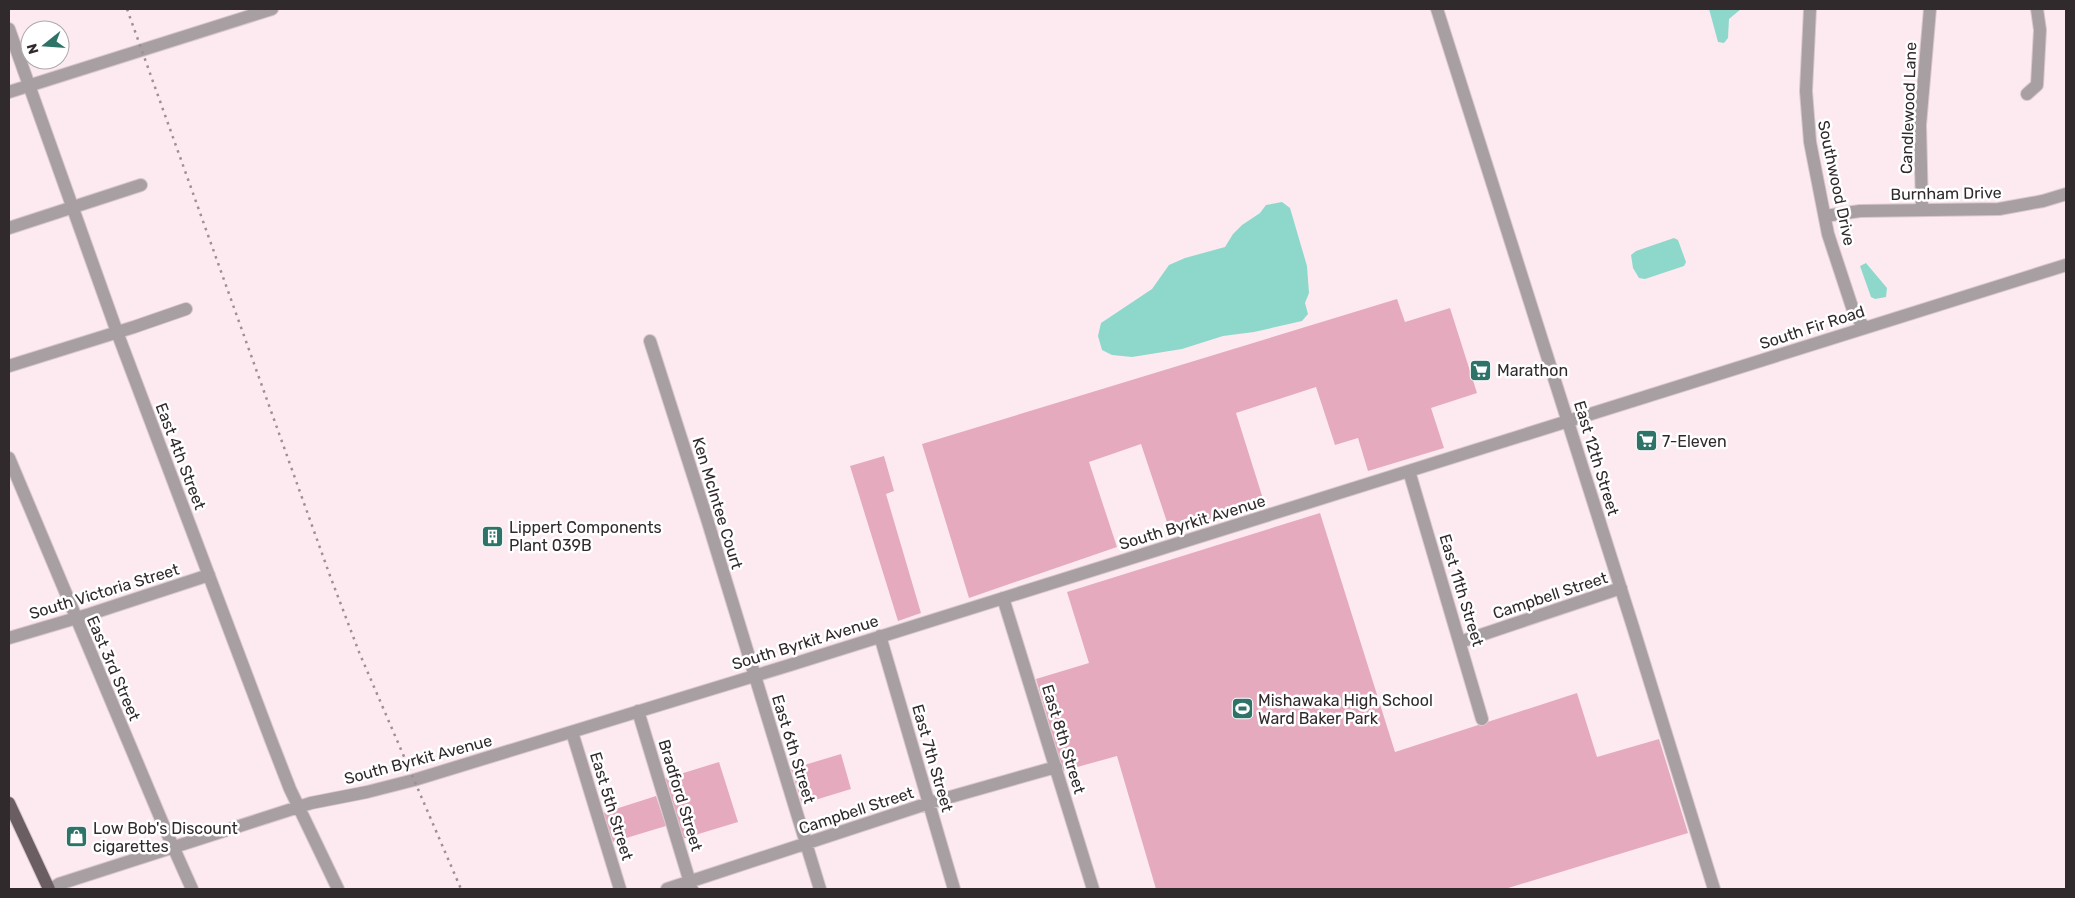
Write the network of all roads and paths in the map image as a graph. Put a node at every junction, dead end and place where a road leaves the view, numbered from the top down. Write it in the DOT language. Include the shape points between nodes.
graph roads {
  1 [pos="272,9"];
  2 [pos="1437,9"];
  3 [pos="1810,9"];
  4 [pos="1930,9"];
  5 [pos="2037,9"];
  6 [pos="9,29"];
  7 [pos="29,86"];
  8 [pos="9,92"];
  9 [pos="2027,94"];
  10 [pos="140,184"];
  11 [pos="2066,194"];
  12 [pos="73,208"];
  13 [pos="1922,209"];
  14 [pos="1825,216"];
  15 [pos="9,228"];
  16 [pos="2066,265"];
  17 [pos="186,309"];
  18 [pos="1864,327"];
  19 [pos="117,332"];
  20 [pos="650,341"];
  21 [pos="9,366"];
  22 [pos="1568,421"];
  23 [pos="9,458"];
  24 [pos="1409,471"];
  25 [pos="209,575"];
  26 [pos="1621,588"];
  27 [pos="1003,598"];
  28 [pos="76,618"];
  29 [pos="880,636"];
  30 [pos="9,638"];
  31 [pos="1460,642"];
  32 [pos="754,675"];
  33 [pos="638,711"];
  34 [pos="1482,719"];
  35 [pos="572,732"];
  36 [pos="1056,767"];
  37 [pos="9,803"];
  38 [pos="929,803"];
  39 [pos="299,807"];
  40 [pos="805,844"];
  41 [pos="173,848"];
  42 [pos="691,885"];
  43 [pos="50,889"];
  44 [pos="192,889"];
  45 [pos="338,889"];
  46 [pos="620,889"];
  47 [pos="667,889"];
  48 [pos="820,889"];
  49 [pos="954,889"];
  50 [pos="1093,889"];
  51 [pos="1714,889"];
  1 -- 7 [label="street"];
  2 -- 22 [label="street, East 12th Street"];
  3 -- 14 [label="street, Southwood Drive" via="1807,115"];
  4 -- 13 [label="street, Candlewood Lane" via="1920,125"];
  5 -- 9 [label="street" via="2040,30 2037,84"];
  6 -- 7 [label="street, East 4th Street"];
  7 -- 8 [label="street"];
  7 -- 12 [label="street, East 4th Street"];
  10 -- 12 [label="street"];
  11 -- 13 [label="street, Burnham Drive" via="1999,209"];
  12 -- 15 [label="street"];
  12 -- 19 [label="street, East 4th Street"];
  13 -- 14 [label="street, Burnham Drive"];
  14 -- 18 [label="street, Southwood Drive" via="1854,313"];
  16 -- 18 [label="street, South Fir Road"];
  17 -- 19 [label="street"];
  18 -- 22 [label="street, South Fir Road"];
  19 -- 21 [label="street"];
  19 -- 25 [label="street, East 4th Street"];
  20 -- 32 [label="street, Ken McIntee Court"];
  22 -- 24 [label="street, South Byrkit Avenue"];
  22 -- 26 [label="street, East 12th Street"];
  23 -- 28 [label="street, East 3rd Street"];
  24 -- 27 [label="street, South Byrkit Avenue"];
  24 -- 31 [label="street, East 11th Street"];
  25 -- 28 [label="street, South Victoria Street"];
  25 -- 39 [label="street, East 4th Street"];
  26 -- 31 [label="street, Campbell Street"];
  26 -- 51 [label="street, East 12th Street"];
  27 -- 29 [label="street, South Byrkit Avenue"];
  27 -- 36 [label="street, East 8th Street"];
  28 -- 30 [label="street, South Victoria Street"];
  28 -- 41 [label="street, East 3rd Street"];
  29 -- 32 [label="street, South Byrkit Avenue"];
  29 -- 38 [label="street, East 7th Street"];
  31 -- 34 [label="street, East 11th Street"];
  32 -- 33 [label="street, South Byrkit Avenue"];
  32 -- 40 [label="street, East 6th Street"];
  33 -- 35 [label="street, South Byrkit Avenue"];
  33 -- 42 [label="street, Bradford Street"];
  35 -- 39 [label="street, South Byrkit Avenue" via="409,781"];
  35 -- 46 [label="street, East 5th Street"];
  36 -- 38 [label="street, Campbell Street"];
  36 -- 50 [label="street, East 8th Street"];
  37 -- 43 [label="main road"];
  38 -- 40 [label="street, Campbell Street"];
  38 -- 49 [label="street, East 7th Street"];
  39 -- 41 [label="street, South Byrkit Avenue"];
  39 -- 45 [label="street, East 4th Street"];
  40 -- 42 [label="street, Campbell Street"];
  40 -- 48 [label="street, East 6th Street"];
  41 -- 43 [label="street, South Byrkit Avenue"];
  41 -- 44 [label="street, East 3rd Street"];
  42 -- 47 [label="street, Campbell Street"];
}
